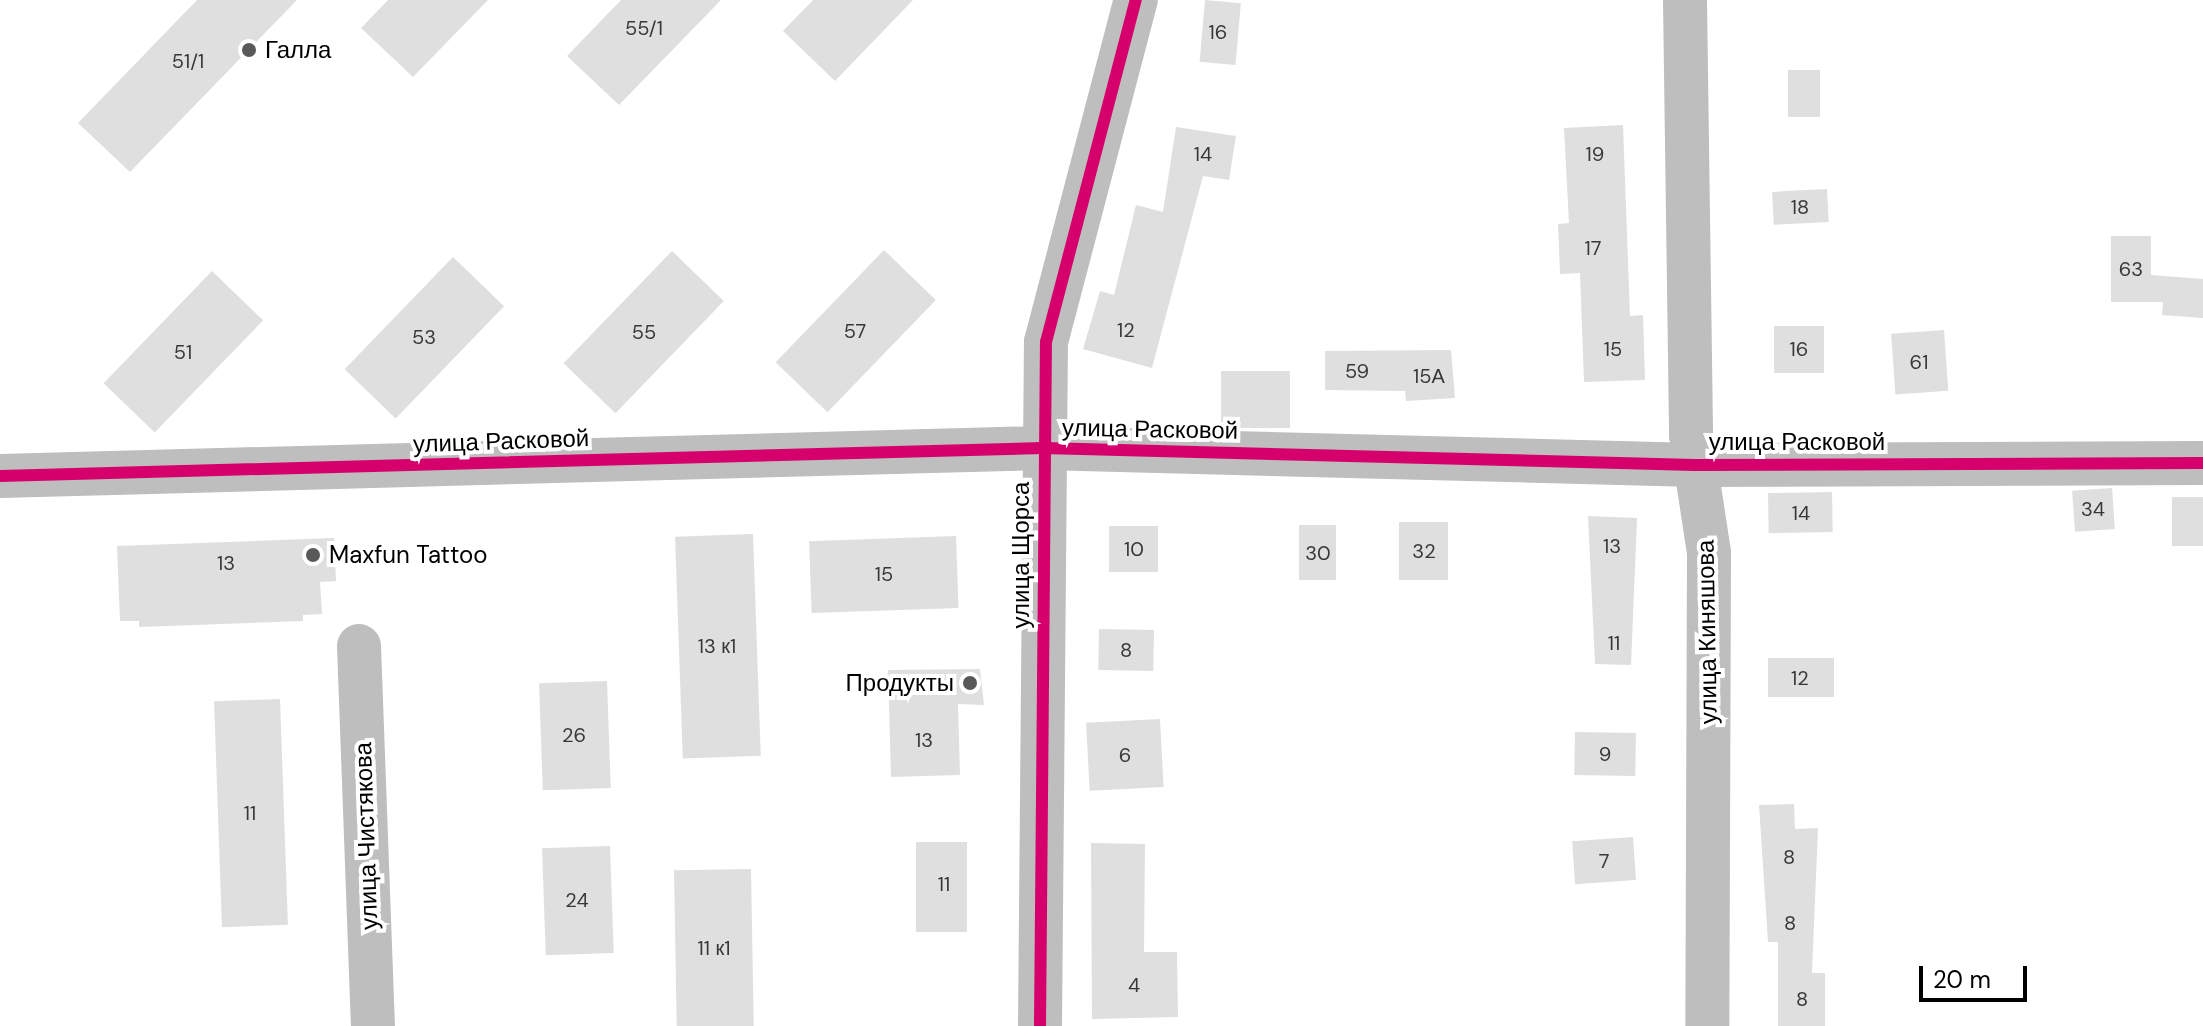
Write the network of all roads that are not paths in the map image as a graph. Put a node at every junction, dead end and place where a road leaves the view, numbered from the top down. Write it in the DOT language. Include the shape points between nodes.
graph roads {
  1 [pos="1136,0"];
  2 [pos="1685,0"];
  3 [pos="1043,448"];
  4 [pos="2203,463"];
  5 [pos="1695,465"];
  6 [pos="0,476"];
  7 [pos="359,646"];
  8 [pos="373,1026"];
  9 [pos="1040,1026"];
  10 [pos="1707,1026"];
  1 -- 3 [label="street, улица Щорса" via="1046,342"];
  2 -- 5 [label="street, улица Киняшова"];
  3 -- 5 [label="street, улица Расковой"];
  3 -- 6 [label="street, улица Расковой"];
  3 -- 9 [label="street, улица Щорса"];
  4 -- 5 [label="street, улица Расковой"];
  5 -- 10 [label="street, улица Киняшова" via="1709,553"];
  7 -- 8 [label="street, улица Чистякова"];
}
